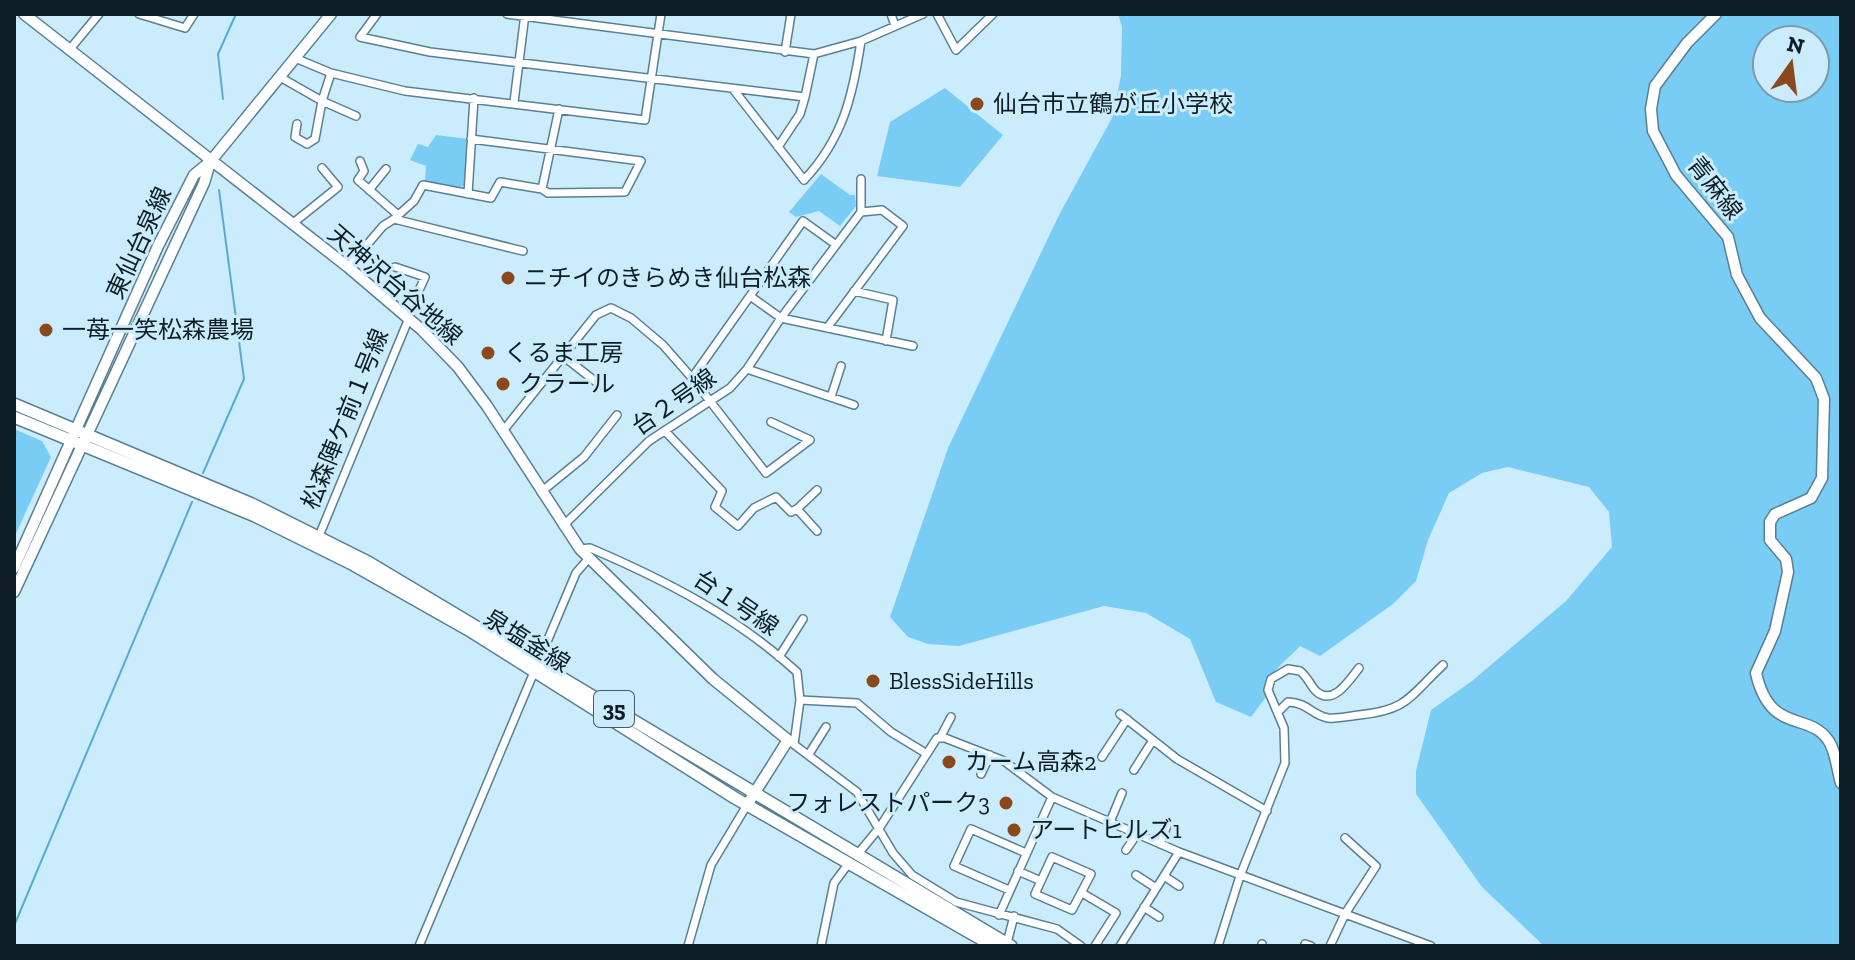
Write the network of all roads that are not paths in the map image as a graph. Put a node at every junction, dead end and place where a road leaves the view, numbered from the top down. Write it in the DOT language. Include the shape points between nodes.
graph roads {
  1 [pos="24,14"];
  2 [pos="99,14"];
  3 [pos="139,14"];
  4 [pos="194,14"];
  5 [pos="331,14"];
  6 [pos="377,14"];
  7 [pos="507,14"];
  8 [pos="661,14"];
  9 [pos="791,14"];
  10 [pos="891,14"];
  11 [pos="923,14"];
  12 [pos="937,14"];
  13 [pos="993,14"];
  14 [pos="1716,14"];
  15 [pos="525,15"];
  16 [pos="895,26"];
  17 [pos="658,34"];
  18 [pos="861,41"];
  19 [pos="70,49"];
  20 [pos="785,52"];
  21 [pos="814,54"];
  22 [pos="295,58"];
  23 [pos="519,62"];
  24 [pos="331,73"];
  25 [pos="280,77"];
  26 [pos="652,78"];
  27 [pos="733,89"];
  28 [pos="805,97"];
  29 [pos="474,98"];
  30 [pos="322,101"];
  31 [pos="514,102"];
  32 [pos="559,109"];
  33 [pos="356,116"];
  34 [pos="297,124"];
  35 [pos="471,139"];
  36 [pos="778,147"];
  37 [pos="552,149"];
  38 [pos="360,161"];
  39 [pos="210,162"];
  40 [pos="322,168"];
  41 [pos="386,169"];
  42 [pos="861,179"];
  43 [pos="542,189"];
  44 [pos="369,190"];
  45 [pos="468,194"];
  46 [pos="861,212"];
  47 [pos="396,217"];
  48 [pos="292,224"];
  49 [pos="835,244"];
  50 [pos="523,251"];
  51 [pos="348,267"];
  52 [pos="395,267"];
  53 [pos="854,291"];
  54 [pos="750,296"];
  55 [pos="408,317"];
  56 [pos="781,318"];
  57 [pos="827,328"];
  58 [pos="886,341"];
  59 [pos="913,346"];
  60 [pos="563,356"];
  61 [pos="841,366"];
  62 [pos="747,369"];
  63 [pos="692,378"];
  64 [pos="600,385"];
  65 [pos="831,397"];
  66 [pos="710,400"];
  67 [pos="14,404"];
  68 [pos="854,405"];
  69 [pos="617,415"];
  70 [pos="14,417"];
  71 [pos="771,422"];
  72 [pos="503,431"];
  73 [pos="665,431"];
  74 [pos="73,435"];
  75 [pos="85,440"];
  76 [pos="817,490"];
  77 [pos="541,492"];
  78 [pos="797,509"];
  79 [pos="563,526"];
  80 [pos="817,531"];
  81 [pos="319,536"];
  82 [pos="580,549"];
  83 [pos="589,558"];
  84 [pos="14,568"];
  85 [pos="14,592"];
  86 [pos="803,619"];
  87 [pos="779,657"];
  88 [pos="1443,665"];
  89 [pos="536,667"];
  90 [pos="1359,668"];
  91 [pos="800,700"];
  92 [pos="1278,712"];
  93 [pos="951,717"];
  94 [pos="826,727"];
  95 [pos="940,738"];
  96 [pos="1153,740"];
  97 [pos="791,742"];
  98 [pos="809,754"];
  99 [pos="927,754"];
  100 [pos="990,755"];
  101 [pos="1102,757"];
  102 [pos="1134,770"];
  103 [pos="981,774"];
  104 [pos="1841,783"];
  105 [pos="1122,793"];
  106 [pos="1052,797"];
  107 [pos="750,799"];
  108 [pos="1267,811"];
  109 [pos="1110,822"];
  110 [pos="1168,823"];
  111 [pos="880,827"];
  112 [pos="1137,834"];
  113 [pos="1345,838"];
  114 [pos="1160,844"];
  115 [pos="1126,850"];
  116 [pos="1179,852"];
  117 [pos="1026,853"];
  118 [pos="853,859"];
  119 [pos="1018,871"];
  120 [pos="1136,875"];
  121 [pos="1164,876"];
  122 [pos="1240,876"];
  123 [pos="1041,881"];
  124 [pos="1179,886"];
  125 [pos="1156,888"];
  126 [pos="1009,890"];
  127 [pos="1082,893"];
  128 [pos="1144,907"];
  129 [pos="1345,914"];
  130 [pos="999,915"];
  131 [pos="1014,916"];
  132 [pos="1159,917"];
  133 [pos="1009,945"];
  134 [pos="419,946"];
  135 [pos="688,946"];
  136 [pos="821,946"];
  137 [pos="993,946"];
  138 [pos="1081,946"];
  139 [pos="1095,946"];
  140 [pos="1120,946"];
  141 [pos="1218,946"];
  142 [pos="1330,946"];
  143 [pos="1431,946"];
  1 -- 19 [label="street, 天神沢台谷地線"];
  2 -- 19 [label="street"];
  3 -- 4 [label="street" via="185,28"];
  5 -- 22 [label="street, 東仙台泉線"];
  6 -- 23 [label="street" via="360,37"];
  7 -- 15 [label="street"];
  8 -- 17 [label="street"];
  9 -- 20 [label="street"];
  10 -- 16 [label="street"];
  11 -- 16 [label="street"];
  12 -- 13 [label="street" via="956,50"];
  14 -- 104 [label="street, 青麻線" via="1655,86 1653,131 1676,175 1728,237 1737,275 1760,318 1822,387 1822,478 1811,498 1775,514 1770,522 1770,540 1786,559 1788,572 1775,631 1756,673 1775,711 1828,740"];
  15 -- 17 [label="street"];
  15 -- 23 [label="street"];
  16 -- 18 [label="street"];
  17 -- 20 [label="street"];
  17 -- 26 [label="street"];
  18 -- 21 [label="street"];
  18 -- 36 [label="street" via="847,112 822,161 804,180"];
  19 -- 39 [label="street, 天神沢台谷地線"];
  20 -- 21 [label="street"];
  21 -- 28 [label="street"];
  22 -- 24 [label="street"];
  22 -- 25 [label="street, 東仙台泉線"];
  23 -- 26 [label="street"];
  23 -- 31 [label="street"];
  24 -- 29 [label="street" via="405,91"];
  24 -- 30 [label="street"];
  25 -- 30 [label="street"];
  25 -- 39 [label="street, 東仙台泉線"];
  26 -- 27 [label="street"];
  26 -- 32 [label="street" via="645,120"];
  27 -- 28 [label="street"];
  27 -- 36 [label="street"];
  28 -- 36 [label="street"];
  29 -- 31 [label="street"];
  29 -- 35 [label="street"];
  30 -- 33 [label="street"];
  30 -- 34 [label="street" via="315,139 307,144 295,137"];
  31 -- 32 [label="street"];
  32 -- 37 [label="street"];
  35 -- 37 [label="street"];
  35 -- 45 [label="street"];
  37 -- 43 [label="street"];
  37 -- 43 [label="street" via="641,161 625,192 565,194"];
  38 -- 44 [label="street" via="364,171 358,180"];
  39 -- 48 [label="street, 天神沢台谷地線"];
  39 -- 74 [label="street, 東仙台泉線" via="194,175 158,246"];
  39 -- 75 [label="street"];
  40 -- 48 [label="street" via="338,187"];
  41 -- 44 [label="street"];
  42 -- 46 [label="street"];
  43 -- 45 [label="street" via="500,182 491,198"];
  44 -- 47 [label="street"];
  45 -- 47 [label="street" via="423,185"];
  46 -- 49 [label="street, 台２号線"];
  46 -- 53 [label="street" via="882,210 903,226"];
  47 -- 50 [label="street"];
  47 -- 51 [label="street"];
  48 -- 51 [label="street, 天神沢台谷地線"];
  49 -- 54 [label="street" via="803,221"];
  49 -- 56 [label="street, 台２号線"];
  51 -- 55 [label="street, 天神沢台谷地線"];
  52 -- 55 [label="street, 松森陣ケ前１号線" via="425,277"];
  53 -- 57 [label="street"];
  53 -- 58 [label="street" via="893,300"];
  54 -- 56 [label="street"];
  54 -- 63 [label="street"];
  55 -- 72 [label="street, 天神沢台谷地線" via="458,367"];
  55 -- 81 [label="street, 松森陣ケ前１号線"];
  56 -- 57 [label="street"];
  56 -- 62 [label="street, 台２号線"];
  57 -- 58 [label="street"];
  58 -- 59 [label="street"];
  60 -- 63 [label="street" via="596,315 611,308 663,345"];
  60 -- 64 [label="street"];
  60 -- 72 [label="street"];
  61 -- 65 [label="street"];
  62 -- 65 [label="street"];
  62 -- 66 [label="street, 台２号線"];
  63 -- 66 [label="street"];
  65 -- 68 [label="street"];
  66 -- 71 [label="street" via="766,473 810,440"];
  66 -- 73 [label="street, 台２号線"];
  67 -- 74 [label="main road, 35"];
  69 -- 77 [label="street" via="584,457"];
  70 -- 74 [label="main road, 35"];
  72 -- 77 [label="street, 天神沢台谷地線"];
  73 -- 78 [label="street" via="722,491 715,507 738,526 754,508 776,497 791,512"];
  73 -- 79 [label="street, 台２号線"];
  74 -- 75 [label="main road, 35"];
  74 -- 84 [label="street, 東仙台泉線"];
  75 -- 81 [label="main road, 泉塩釜線 / 35" via="209,485"];
  75 -- 85 [label="street"];
  75 -- 89 [label="main road, 泉塩釜線 / 35" via="295,534"];
  76 -- 78 [label="street"];
  77 -- 79 [label="street, 天神沢台谷地線"];
  78 -- 80 [label="street"];
  79 -- 82 [label="street, 天神沢台谷地線"];
  81 -- 89 [label="main road, 泉塩釜線 / 35" via="457,613"];
  82 -- 83 [label="street, 天神沢台谷地線"];
  82 -- 87 [label="street, 台１号線" via="590,548 660,577"];
  83 -- 89 [label="street" via="576,573"];
  83 -- 97 [label="street, 天神沢台谷地線" via="713,679"];
  86 -- 87 [label="street"];
  87 -- 91 [label="street, 台１号線" via="797,672"];
  88 -- 92 [label="street" via="1390,712 1332,718 1304,703 1288,702"];
  89 -- 107 [label="main road, 泉塩釜線 / 35"];
  89 -- 134 [label="street"];
  90 -- 92 [label="street" via="1340,692 1328,696 1300,671 1288,669 1271,679 1268,690"];
  91 -- 97 [label="street, 台１号線"];
  91 -- 99 [label="street" via="857,703"];
  92 -- 108 [label="street" via="1287,743 1285,763"];
  93 -- 95 [label="street"];
  94 -- 98 [label="street"];
  95 -- 99 [label="street"];
  95 -- 100 [label="street"];
  96 -- 101 [label="street" via="1123,717"];
  96 -- 102 [label="street"];
  96 -- 108 [label="street"];
  97 -- 98 [label="street"];
  97 -- 107 [label="street"];
  98 -- 111 [label="street" via="857,792"];
  99 -- 111 [label="street"];
  100 -- 103 [label="street"];
  100 -- 106 [label="street"];
  105 -- 109 [label="street"];
  106 -- 109 [label="street"];
  106 -- 117 [label="street"];
  107 -- 118 [label="main road, 泉塩釜線 / 35"];
  107 -- 135 [label="street" via="711,865"];
  108 -- 122 [label="street"];
  109 -- 112 [label="street"];
  110 -- 114 [label="street"];
  111 -- 118 [label="street"];
  111 -- 130 [label="street" via="912,875 956,902"];
  112 -- 114 [label="street"];
  112 -- 115 [label="street"];
  113 -- 129 [label="street" via="1376,866"];
  114 -- 116 [label="street"];
  116 -- 121 [label="street"];
  116 -- 122 [label="street"];
  117 -- 119 [label="street"];
  117 -- 126 [label="street" via="971,829 954,866"];
  118 -- 133 [label="main road, 泉塩釜線 / 35"];
  118 -- 136 [label="street" via="834,883"];
  118 -- 137 [label="main road, 泉塩釜線 / 35"];
  119 -- 123 [label="street"];
  119 -- 126 [label="street"];
  120 -- 125 [label="street"];
  121 -- 124 [label="street"];
  121 -- 125 [label="street"];
  122 -- 129 [label="street"];
  122 -- 141 [label="street"];
  123 -- 127 [label="street" via="1035,894 1072,910"];
  123 -- 127 [label="street" via="1052,857 1091,874"];
  125 -- 128 [label="street"];
  126 -- 130 [label="street"];
  127 -- 139 [label="street" via="1116,913"];
  128 -- 132 [label="street"];
  128 -- 140 [label="street"];
  129 -- 142 [label="street"];
  129 -- 143 [label="street"];
  130 -- 131 [label="street"];
  131 -- 133 [label="street"];
  131 -- 138 [label="street" via="1057,929"];
}
